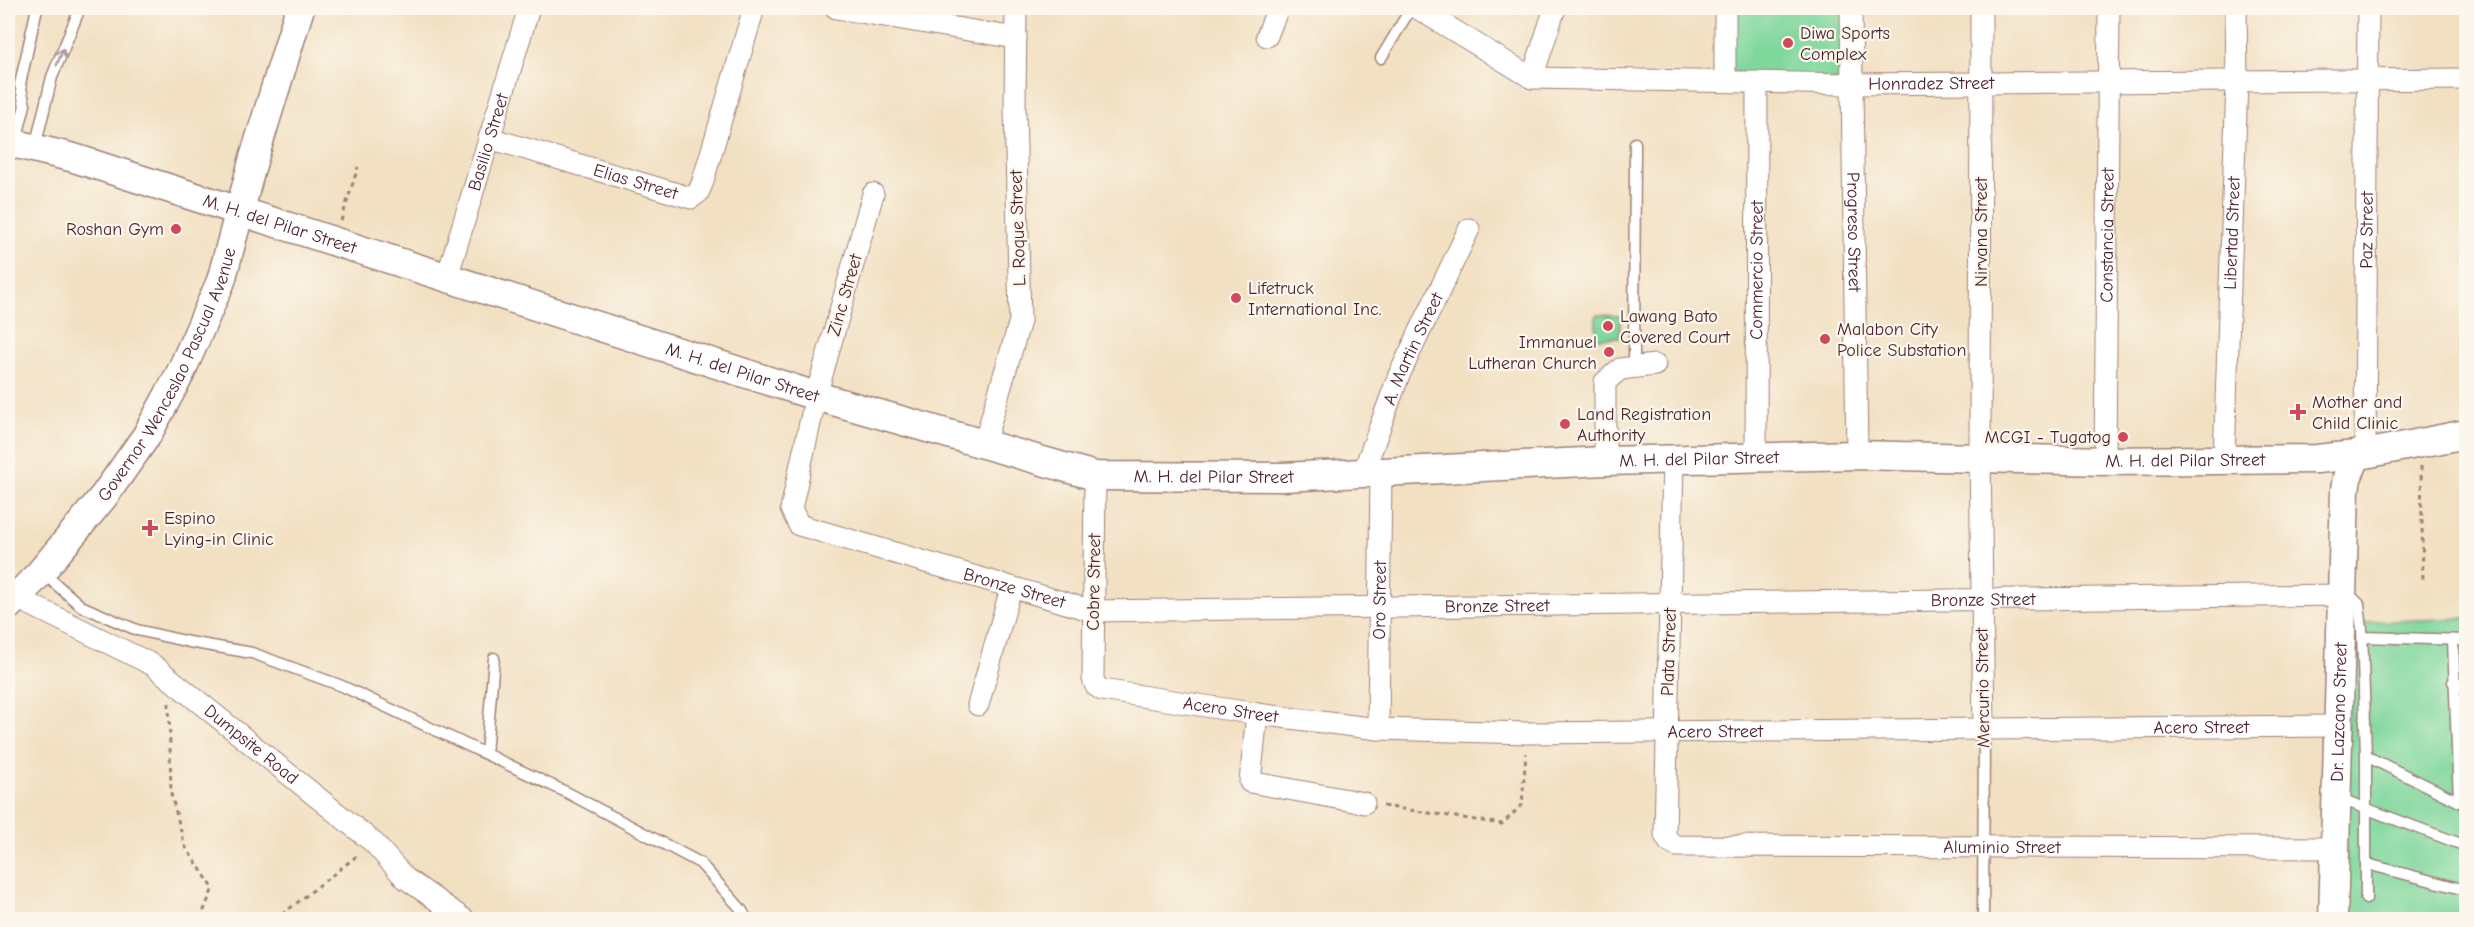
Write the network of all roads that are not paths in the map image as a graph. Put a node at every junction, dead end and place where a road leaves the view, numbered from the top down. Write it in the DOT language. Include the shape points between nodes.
graph roads {
  1 [pos="37,8"];
  2 [pos="80,8"];
  3 [pos="300,8"];
  4 [pos="529,8"];
  5 [pos="754,8"];
  6 [pos="837,8"];
  7 [pos="1016,8"];
  8 [pos="1278,8"];
  9 [pos="1555,8"];
  10 [pos="1725,8"];
  11 [pos="1851,8"];
  12 [pos="1982,8"];
  13 [pos="2109,8"];
  14 [pos="2236,8"];
  15 [pos="2368,8"];
  16 [pos="1420,9"];
  17 [pos="1267,36"];
  18 [pos="1016,38"];
  19 [pos="1381,58"];
  20 [pos="1532,78"];
  21 [pos="2466,80"];
  22 [pos="1725,81"];
  23 [pos="1982,81"];
  24 [pos="1757,82"];
  25 [pos="2110,82"];
  26 [pos="2236,82"];
  27 [pos="2368,82"];
  28 [pos="1851,84"];
  29 [pos="25,105"];
  30 [pos="43,108"];
  31 [pos="489,138"];
  32 [pos="1635,143"];
  33 [pos="19,144"];
  34 [pos="873,194"];
  35 [pos="240,212"];
  36 [pos="1469,229"];
  37 [pos="447,277"];
  38 [pos="1655,365"];
  39 [pos="1634,366"];
  40 [pos="816,396"];
  41 [pos="2466,434"];
  42 [pos="984,444"];
  43 [pos="1857,455"];
  44 [pos="2361,455"];
  45 [pos="1980,456"];
  46 [pos="1756,458"];
  47 [pos="2224,459"];
  48 [pos="2317,459"];
  49 [pos="1673,461"];
  50 [pos="2105,461"];
  51 [pos="1605,462"];
  52 [pos="1372,472"];
  53 [pos="1095,476"];
  54 [pos="2345,503"];
  55 [pos="41,572"];
  56 [pos="1011,588"];
  57 [pos="2342,595"];
  58 [pos="1982,600"];
  59 [pos="12,602"];
  60 [pos="1670,603"];
  61 [pos="1381,606"];
  62 [pos="1093,611"];
  63 [pos="2363,637"];
  64 [pos="2453,640"];
  65 [pos="2466,640"];
  66 [pos="494,658"];
  67 [pos="2453,682"];
  68 [pos="1096,686"];
  69 [pos="2466,687"];
  70 [pos="978,705"];
  71 [pos="1257,714"];
  72 [pos="2338,726"];
  73 [pos="1378,729"];
  74 [pos="1984,730"];
  75 [pos="1667,732"];
  76 [pos="486,754"];
  77 [pos="2366,756"];
  78 [pos="2342,800"];
  79 [pos="1364,803"];
  80 [pos="2463,803"];
  81 [pos="2367,808"];
  82 [pos="1670,842"];
  83 [pos="2466,846"];
  84 [pos="1984,848"];
  85 [pos="2333,848"];
  86 [pos="2367,864"];
  87 [pos="2466,890"];
  88 [pos="2366,899"];
  89 [pos="465,920"];
  90 [pos="747,920"];
  91 [pos="1983,920"];
  92 [pos="2333,920"];
  1 -- 29 [label="lane" via="20,84"];
  30 -- 2 [label="lane, one-way"];
  3 -- 35 [label="main road, Governor Wenceslao Pascual Avenue"];
  4 -- 31 [label="street, Basilio Street"];
  5 -- 31 [label="street, Elias Street" via="702,184 691,198"];
  6 -- 18 [label="street"];
  7 -- 18 [label="street, L. Roque Street"];
  8 -- 17 [label="street"];
  9 -- 20 [label="street"];
  10 -- 22 [label="street"];
  11 -- 28 [label="street, Progreso Street"];
  12 -- 23 [label="street, Nirvana Street"];
  13 -- 25 [label="street, Constancia Street"];
  14 -- 26 [label="street, Libertad Street"];
  15 -- 27 [label="street, Paz Street"];
  16 -- 19 [label="lane"];
  16 -- 20 [label="street"];
  18 -- 42 [label="street, L. Roque Street" via="1020,321"];
  20 -- 22 [label="street, Honradez Street"];
  21 -- 27 [label="street, Honradez Street"];
  22 -- 24 [label="street, Honradez Street"];
  23 -- 25 [label="street, Honradez Street"];
  23 -- 28 [label="street, Honradez Street"];
  23 -- 45 [label="street, Nirvana Street"];
  24 -- 28 [label="street, Honradez Street"];
  24 -- 46 [label="street, Commercio Street"];
  25 -- 26 [label="street, Honradez Street"];
  25 -- 50 [label="street, Constancia Street"];
  26 -- 27 [label="street, Honradez Street"];
  26 -- 47 [label="street, Libertad Street"];
  27 -- 44 [label="street, Paz Street"];
  28 -- 43 [label="street, Progreso Street"];
  29 -- 30 [label="lane"];
  29 -- 33 [label="lane"];
  30 -- 33 [label="lane"];
  31 -- 37 [label="street, Basilio Street"];
  32 -- 39 [label="lane"];
  33 -- 35 [label="main road, M. H. del Pilar Street"];
  34 -- 40 [label="street, Zinc Street"];
  35 -- 37 [label="main road, M. H. del Pilar Street"];
  35 -- 55 [label="main road, Governor Wenceslao Pascual Avenue" via="210,310 147,435 104,496"];
  36 -- 52 [label="street, A. Martin Street" via="1399,375"];
  37 -- 40 [label="main road, M. H. del Pilar Street"];
  38 -- 39 [label="street"];
  39 -- 51 [label="street" via="1620,369 1605,382"];
  40 -- 42 [label="main road, M. H. del Pilar Street"];
  40 -- 56 [label="street, Bronze Street" via="791,508 799,525"];
  41 -- 44 [label="main road, M. H. del Pilar Street"];
  42 -- 53 [label="main road, M. H. del Pilar Street"];
  43 -- 45 [label="main road, M. H. del Pilar Street"];
  43 -- 46 [label="main road, M. H. del Pilar Street"];
  44 -- 48 [label="main road, M. H. del Pilar Street"];
  44 -- 54 [label="main road, Dr. Lazcano Street" via="2347,478"];
  45 -- 50 [label="main road, M. H. del Pilar Street"];
  45 -- 58 [label="street, Mercurio Street"];
  46 -- 49 [label="main road, M. H. del Pilar Street"];
  47 -- 48 [label="main road, M. H. del Pilar Street"];
  47 -- 50 [label="main road, M. H. del Pilar Street"];
  48 -- 54 [label="main road, Dr. Lazcano Street" via="2336,477"];
  49 -- 51 [label="main road, M. H. del Pilar Street"];
  49 -- 60 [label="street, Plata Street"];
  51 -- 52 [label="main road, M. H. del Pilar Street"];
  52 -- 53 [label="main road, M. H. del Pilar Street" via="1283,477"];
  52 -- 61 [label="street, Oro Street"];
  53 -- 62 [label="street, Cobre Street"];
  54 -- 57 [label="main road, Dr. Lazcano Street"];
  55 -- 59 [label="main road, Governor Wenceslao Pascual Avenue"];
  55 -- 76 [label="lane" via="81,606 137,630 252,652 342,686"];
  56 -- 62 [label="street, Bronze Street"];
  56 -- 70 [label="street"];
  57 -- 58 [label="street, Bronze Street"];
  57 -- 63 [label="lane" via="2352,596 2359,604"];
  57 -- 72 [label="main road, Dr. Lazcano Street"];
  58 -- 60 [label="street, Bronze Street"];
  58 -- 74 [label="street, Mercurio Street"];
  59 -- 89 [label="street, Dumpsite Road" via="153,665 374,843 405,878"];
  60 -- 61 [label="street, Bronze Street"];
  60 -- 75 [label="street, Plata Street"];
  61 -- 62 [label="street, Bronze Street"];
  61 -- 73 [label="street, Oro Street"];
  62 -- 68 [label="street, Cobre Street"];
  63 -- 64 [label="lane"];
  63 -- 77 [label="lane"];
  64 -- 65 [label="lane"];
  64 -- 67 [label="lane"];
  66 -- 76 [label="lane"];
  67 -- 69 [label="lane"];
  67 -- 80 [label="lane"];
  68 -- 71 [label="street, Acero Street"];
  71 -- 73 [label="street, Acero Street"];
  71 -- 79 [label="street" via="1250,782"];
  72 -- 74 [label="street, Acero Street"];
  72 -- 78 [label="main road, Dr. Lazcano Street"];
  73 -- 75 [label="street, Acero Street"];
  74 -- 75 [label="street, Acero Street"];
  74 -- 84 [label="lane, Mercurio Street"];
  75 -- 82 [label="street, Plata Street" via="1665,835"];
  76 -- 90 [label="lane" via="700,863"];
  77 -- 80 [label="lane"];
  77 -- 81 [label="lane"];
  78 -- 81 [label="lane"];
  78 -- 85 [label="main road, Dr. Lazcano Street"];
  81 -- 83 [label="lane"];
  81 -- 86 [label="lane"];
  82 -- 84 [label="street, Aluminio Street" via="1677,846"];
  84 -- 85 [label="street, Aluminio Street"];
  84 -- 91 [label="lane, Mercurio Street"];
  85 -- 92 [label="main road, Dr. Lazcano Street"];
  86 -- 87 [label="lane"];
  86 -- 88 [label="lane"];
}
